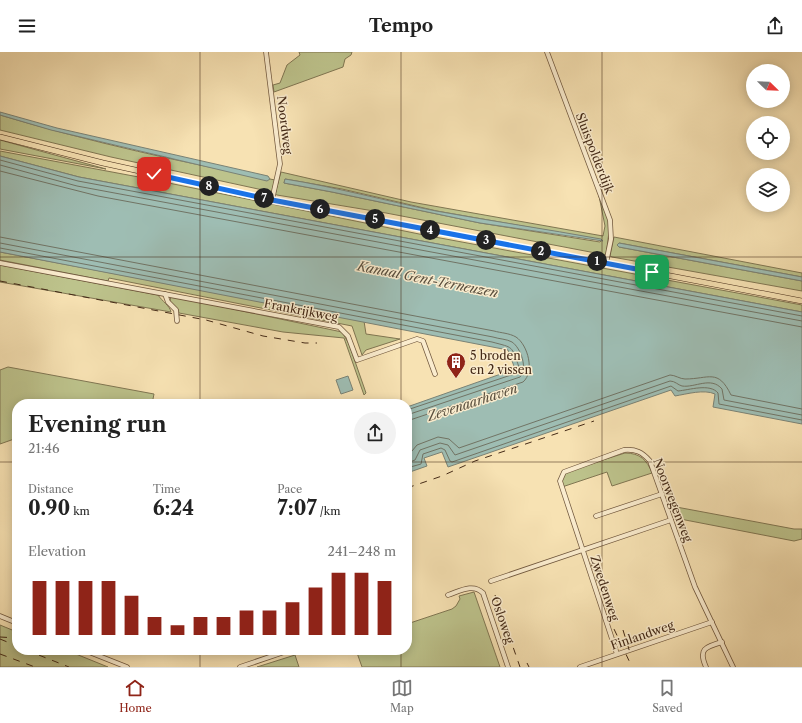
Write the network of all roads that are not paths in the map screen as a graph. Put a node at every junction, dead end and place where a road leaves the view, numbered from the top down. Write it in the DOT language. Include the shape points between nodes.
graph roads {
  1 [pos="266,52"];
  2 [pos="547,52"];
  3 [pos="0,138"];
  4 [pos="272,200"];
  5 [pos="0,263"];
  6 [pos="606,263"];
  7 [pos="165,294"];
  8 [pos="802,301"];
  9 [pos="177,321"];
  10 [pos="435,374"];
  11 [pos="662,494"];
  12 [pos="596,516"];
  13 [pos="670,520"];
  14 [pos="583,550"];
  15 [pos="491,581"];
  16 [pos="448,595"];
  17 [pos="0,616"];
  18 [pos="12,621"];
  19 [pos="712,622"];
  20 [pos="722,642"];
  21 [pos="617,654"];
  22 [pos="97,655"];
  23 [pos="275,655"];
  24 [pos="127,667"];
  25 [pos="240,667"];
  26 [pos="508,667"];
  27 [pos="580,667"];
  28 [pos="706,667"];
  29 [pos="733,667"];
  1 -- 4 [label="street, Noordweg" via="280,164"];
  2 -- 6 [label="street, Sluispolderdijk" via="610,220 611,239"];
  3 -- 4 [label="main road"];
  4 -- 6 [label="main road"];
  5 -- 7 [label="street, Frankrijkweg"];
  6 -- 8 [label="main road"];
  7 -- 9 [label="street" via="168,302 176,310"];
  7 -- 10 [label="street, Frankrijkweg" via="339,327 348,336 357,360 417,339 423,341"];
  11 -- 12 [label="street"];
  11 -- 13 [label="street, Noorwegenweg"];
  11 -- 14 [label="street, Noorwegenweg" via="650,461 645,455 634,450 624,450 564,472 560,481"];
  13 -- 14 [label="street, Zwedenweg"];
  13 -- 19 [label="street, Noorwegenweg" via="695,587"];
  14 -- 15 [label="street, Zwedenweg"];
  14 -- 21 [label="street, Zwedenweg"];
  16 -- 26 [label="street, Osloweg" via="472,588 483,593"];
  17 -- 18 [label="street"];
  19 -- 20 [label="street, Noorwegenweg"];
  19 -- 21 [label="street, Finlandweg"];
  20 -- 28 [label="street" via="703,651 702,658"];
  20 -- 29 [label="street, Noorwegenweg"];
  21 -- 27 [label="street, Finlandweg"];
  22 -- 24 [label="street"];
  23 -- 25 [label="street"];
}
